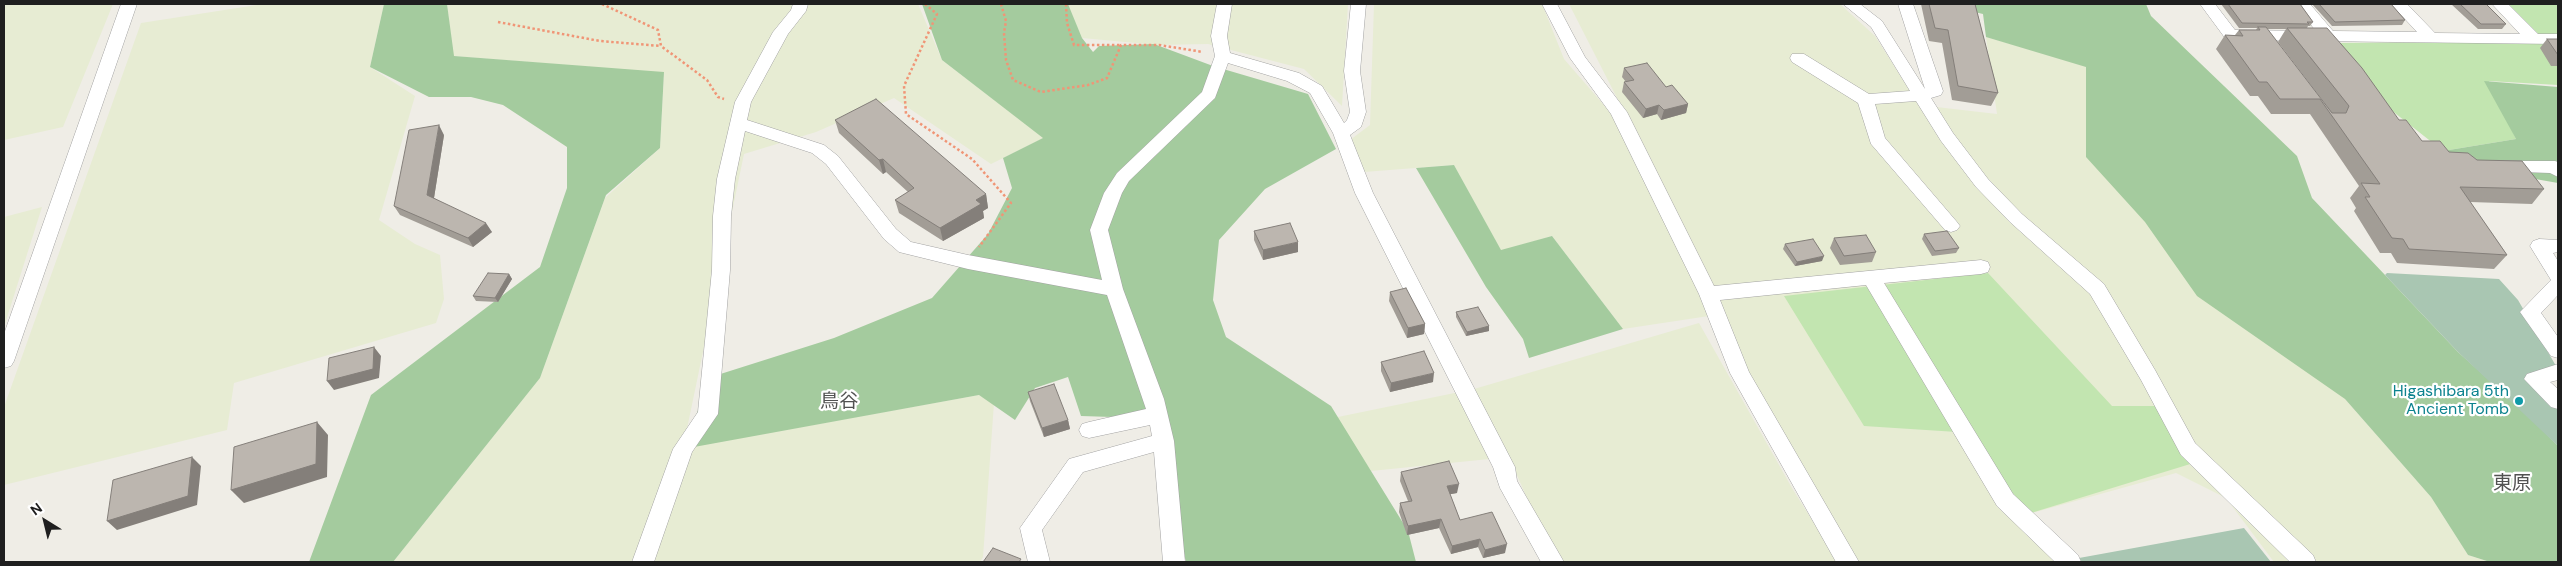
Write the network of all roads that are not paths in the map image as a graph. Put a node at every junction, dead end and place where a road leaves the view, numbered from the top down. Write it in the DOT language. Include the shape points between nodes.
graph roads {
  1 [pos="129,4"];
  2 [pos="800,4"];
  3 [pos="1224,4"];
  4 [pos="1359,4"];
  5 [pos="1550,4"];
  6 [pos="1851,4"];
  7 [pos="1906,4"];
  8 [pos="2207,4"];
  9 [pos="2302,4"];
  10 [pos="2399,4"];
  11 [pos="2500,4"];
  12 [pos="2262,35"];
  13 [pos="2329,37"];
  14 [pos="2430,37"];
  15 [pos="2534,39"];
  16 [pos="2558,39"];
  17 [pos="2274,51"];
  18 [pos="1223,56"];
  19 [pos="1798,58"];
  20 [pos="1922,95"];
  21 [pos="1866,100"];
  22 [pos="740,115"];
  23 [pos="1340,133"];
  24 [pos="2487,167"];
  25 [pos="2558,171"];
  26 [pos="1951,226"];
  27 [pos="2558,246"];
  28 [pos="1980,267"];
  29 [pos="2558,276"];
  30 [pos="1871,278"];
  31 [pos="2558,284"];
  32 [pos="1114,289"];
  33 [pos="1708,294"];
  34 [pos="2558,351"];
  35 [pos="4,361"];
  36 [pos="2558,372"];
  37 [pos="2558,401"];
  38 [pos="1158,415"];
  39 [pos="1089,430"];
  40 [pos="1164,441"];
  41 [pos="2300,559"];
  42 [pos="643,562"];
  43 [pos="1039,562"];
  44 [pos="1174,562"];
  45 [pos="1553,562"];
  46 [pos="1848,562"];
  47 [pos="2070,562"];
  1 -- 35 [label="street"];
  2 -- 22 [label="street" via="781,32"];
  3 -- 18 [label="street" via="1219,36"];
  4 -- 23 [label="street" via="1352,71 1358,112 1355,123"];
  5 -- 33 [label="street" via="1578,58 1619,112"];
  6 -- 20 [label="street" via="1877,24"];
  7 -- 20 [label="street" via="1935,91"];
  8 -- 12 [label="street" via="2231,35"];
  9 -- 13 [label="street"];
  10 -- 14 [label="street"];
  11 -- 15 [label="street"];
  12 -- 13 [label="street"];
  12 -- 17 [label="street"];
  13 -- 14 [label="street"];
  14 -- 15 [label="street"];
  15 -- 16 [label="street"];
  18 -- 23 [label="street" via="1293,77 1316,90"];
  18 -- 32 [label="street" via="1209,94 1123,177 1113,193 1099,230"];
  19 -- 21 [label="street"];
  20 -- 21 [label="street"];
  20 -- 41 [label="street" via="1947,137 1982,182 2016,218 2097,289 2188,449"];
  21 -- 26 [label="street" via="1877,140"];
  22 -- 32 [label="street" via="818,149 832,160 890,234 905,247"];
  22 -- 42 [label="street" via="723,207 722,270 708,414 683,449"];
  23 -- 45 [label="street" via="1364,192 1504,467 1507,482"];
  24 -- 25 [label="street" via="2554,167"];
  27 -- 29 [label="street" via="2539,246"];
  28 -- 30 [label="street"];
  30 -- 33 [label="street"];
  30 -- 47 [label="street" via="2005,500"];
  31 -- 34 [label="street" via="2530,312"];
  32 -- 38 [label="street"];
  33 -- 46 [label="street" via="1740,373"];
  36 -- 37 [label="street" via="2534,379"];
  38 -- 39 [label="street"];
  38 -- 40 [label="street"];
  40 -- 43 [label="street" via="1076,465 1030,528"];
  40 -- 44 [label="street"];
}
